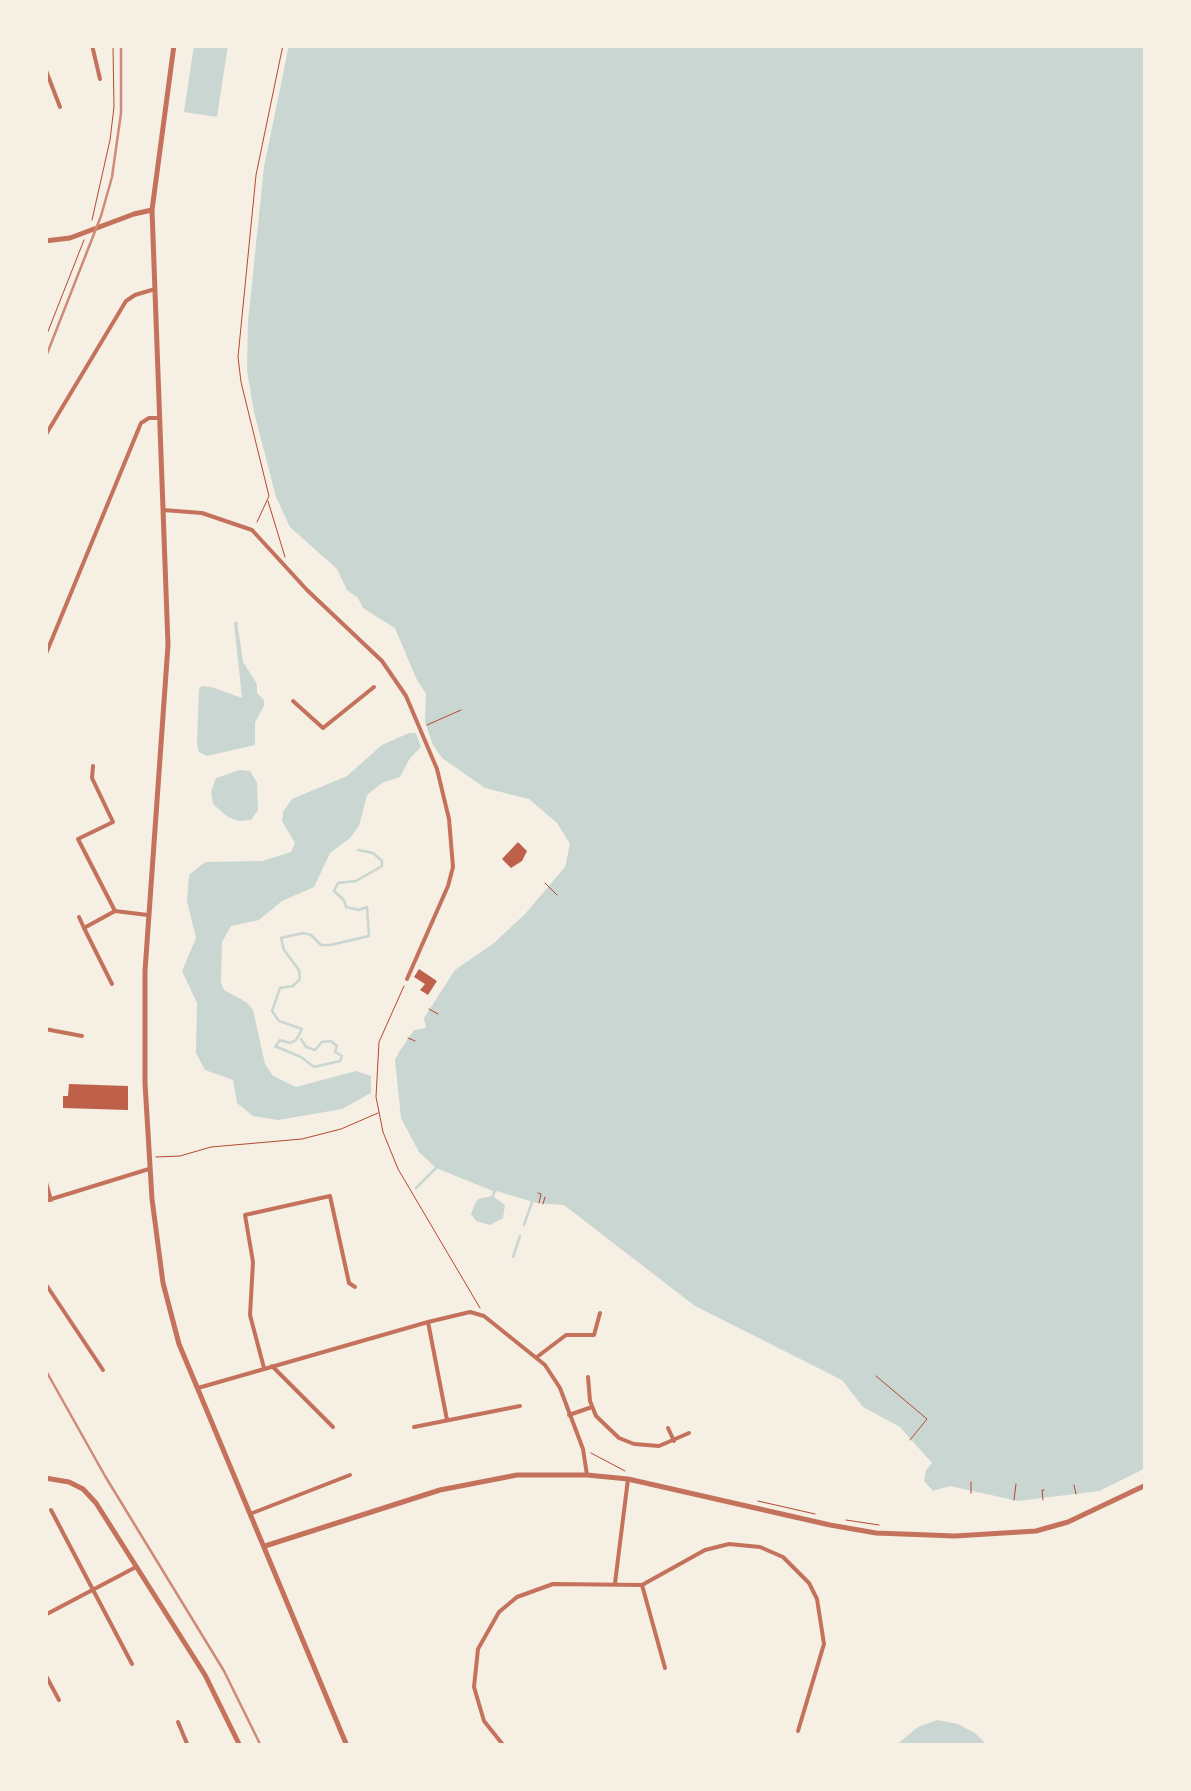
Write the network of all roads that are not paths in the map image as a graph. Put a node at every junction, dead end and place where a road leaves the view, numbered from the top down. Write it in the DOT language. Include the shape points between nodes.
graph roads {
  1 [pos="92,45"];
  2 [pos="174,45"];
  3 [pos="45,68"];
  4 [pos="100,79"];
  5 [pos="60,107"];
  6 [pos="152,210"];
  7 [pos="45,242"];
  8 [pos="155,290"];
  9 [pos="161,418"];
  10 [pos="45,436"];
  11 [pos="163,510"];
  12 [pos="45,656"];
  13 [pos="374,687"];
  14 [pos="293,701"];
  15 [pos="93,766"];
  16 [pos="115,911"];
  17 [pos="148,915"];
  18 [pos="79,917"];
  19 [pos="84,928"];
  20 [pos="407,979"];
  21 [pos="112,984"];
  22 [pos="45,1030"];
  23 [pos="82,1036"];
  24 [pos="148,1169"];
  25 [pos="45,1179"];
  26 [pos="48,1200"];
  27 [pos="45,1283"];
  28 [pos="355,1287"];
  29 [pos="600,1313"];
  30 [pos="428,1322"];
  31 [pos="537,1358"];
  32 [pos="272,1366"];
  33 [pos="264,1368"];
  34 [pos="103,1370"];
  35 [pos="588,1377"];
  36 [pos="198,1388"];
  37 [pos="520,1406"];
  38 [pos="592,1408"];
  39 [pos="570,1416"];
  40 [pos="447,1421"];
  41 [pos="333,1427"];
  42 [pos="414,1427"];
  43 [pos="668,1428"];
  44 [pos="688,1432"];
  45 [pos="674,1441"];
  46 [pos="587,1475"];
  47 [pos="350,1476"];
  48 [pos="45,1478"];
  49 [pos="628,1479"];
  50 [pos="1146,1485"];
  51 [pos="51,1510"];
  52 [pos="250,1514"];
  53 [pos="264,1546"];
  54 [pos="136,1567"];
  55 [pos="615,1583"];
  56 [pos="642,1585"];
  57 [pos="94,1590"];
  58 [pos="45,1615"];
  59 [pos="132,1664"];
  60 [pos="665,1668"];
  61 [pos="45,1674"];
  62 [pos="59,1700"];
  63 [pos="178,1722"];
  64 [pos="798,1731"];
  65 [pos="188,1746"];
  66 [pos="240,1746"];
  67 [pos="347,1746"];
  68 [pos="504,1746"];
  1 -- 4 [label="street"];
  2 -- 6 [label="street"];
  3 -- 5 [label="street"];
  6 -- 7 [label="street"];
  6 -- 8 [label="street"];
  8 -- 9 [label="street"];
  8 -- 10 [label="street" via="126,301"];
  9 -- 11 [label="street"];
  9 -- 12 [label="street" via="141,423"];
  11 -- 17 [label="street" via="167,685"];
  11 -- 20 [label="street" via="202,513 252,530 399,684 437,769 452,867"];
  13 -- 14 [label="street" via="322,728"];
  15 -- 16 [label="street" via="113,822 78,839"];
  16 -- 17 [label="street"];
  16 -- 19 [label="street"];
  17 -- 24 [label="street"];
  18 -- 19 [label="street"];
  19 -- 21 [label="street"];
  22 -- 23 [label="street"];
  24 -- 26 [label="street"];
  24 -- 36 [label="street" via="165,1292"];
  25 -- 26 [label="street"];
  27 -- 34 [label="street"];
  28 -- 33 [label="street" via="330,1196 245,1214 253,1262 250,1315"];
  29 -- 31 [label="street" via="594,1335 566,1335"];
  30 -- 31 [label="street" via="484,1316"];
  30 -- 32 [label="street"];
  30 -- 40 [label="street"];
  31 -- 39 [label="street" via="560,1388"];
  32 -- 33 [label="street"];
  32 -- 41 [label="street"];
  33 -- 36 [label="street"];
  35 -- 38 [label="street"];
  36 -- 52 [label="street"];
  37 -- 40 [label="street"];
  38 -- 39 [label="street"];
  38 -- 45 [label="street" via="626,1442"];
  39 -- 46 [label="street"];
  40 -- 42 [label="street"];
  43 -- 45 [label="street"];
  44 -- 45 [label="street"];
  46 -- 49 [label="street"];
  46 -- 53 [label="street" via="482,1480"];
  47 -- 52 [label="street"];
  48 -- 54 [label="street" via="83,1489"];
  49 -- 50 [label="street" via="846,1528 956,1536 1068,1522"];
  49 -- 55 [label="street"];
  51 -- 57 [label="street"];
  52 -- 53 [label="street"];
  53 -- 67 [label="street"];
  54 -- 57 [label="street"];
  54 -- 66 [label="street"];
  55 -- 56 [label="street"];
  55 -- 68 [label="street" via="536,1589 517,1597 487,1629 474,1687 484,1720"];
  56 -- 60 [label="street"];
  56 -- 64 [label="street" via="729,1544 775,1552 796,1568 816,1599 824,1644"];
  57 -- 58 [label="street"];
  57 -- 59 [label="street"];
  61 -- 62 [label="street"];
  63 -- 65 [label="street"];
}
